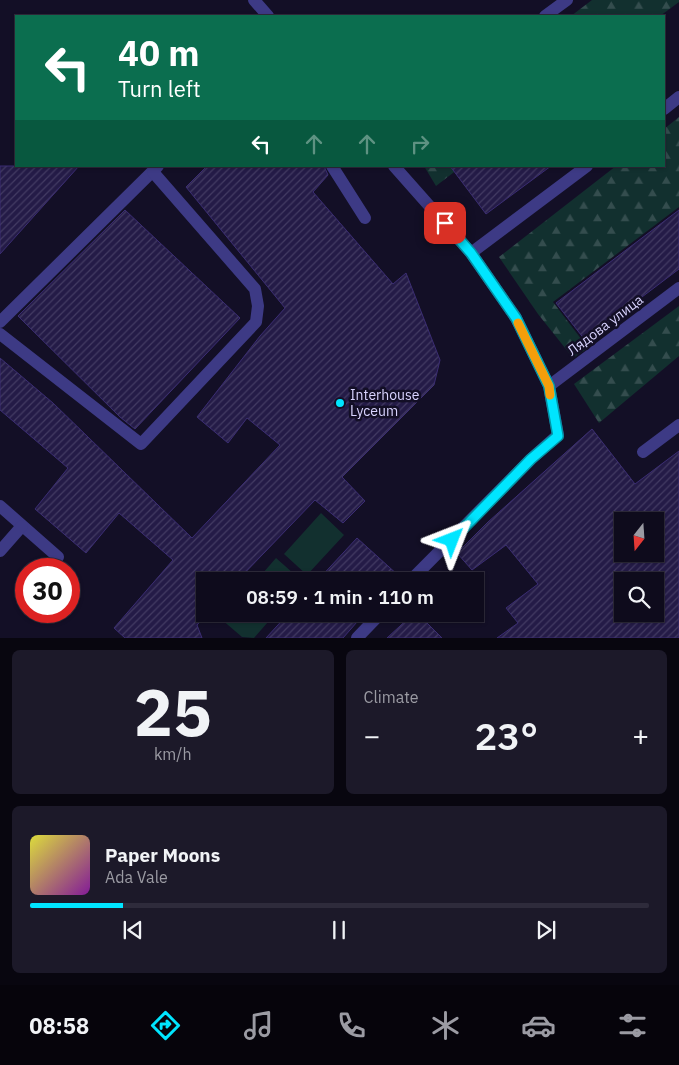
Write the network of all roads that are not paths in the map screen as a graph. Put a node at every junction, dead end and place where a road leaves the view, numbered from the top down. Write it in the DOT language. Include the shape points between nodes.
graph roads {
  1 [pos="254,0"];
  2 [pos="567,0"];
  3 [pos="267,15"];
  4 [pos="546,15"];
  5 [pos="679,97"];
  6 [pos="665,108"];
  7 [pos="333,167"];
  8 [pos="395,167"];
  9 [pos="586,167"];
  10 [pos="156,169"];
  11 [pos="365,218"];
  12 [pos="471,253"];
  13 [pos="679,288"];
  14 [pos="0,322"];
  15 [pos="0,334"];
  16 [pos="549,386"];
  17 [pos="679,425"];
  18 [pos="642,452"];
  19 [pos="0,506"];
  20 [pos="22,526"];
  21 [pos="0,551"];
  22 [pos="58,557"];
  23 [pos="419,572"];
  24 [pos="373,622"];
  25 [pos="358,638"];
  1 -- 3 [label="street"];
  2 -- 4 [label="street"];
  5 -- 6 [label="street"];
  7 -- 11 [label="street"];
  8 -- 12 [label="street"];
  9 -- 12 [label="street"];
  10 -- 14 [label="street"];
  10 -- 15 [label="street" via="255,289 258,306 256,322 141,444"];
  12 -- 16 [label="street" via="516,318"];
  13 -- 16 [label="street, Лядова улица"];
  16 -- 23 [label="street" via="558,436"];
  17 -- 18 [label="street"];
  19 -- 20 [label="street"];
  20 -- 21 [label="street"];
  20 -- 22 [label="street"];
  24 -- 25 [label="street"];
}
